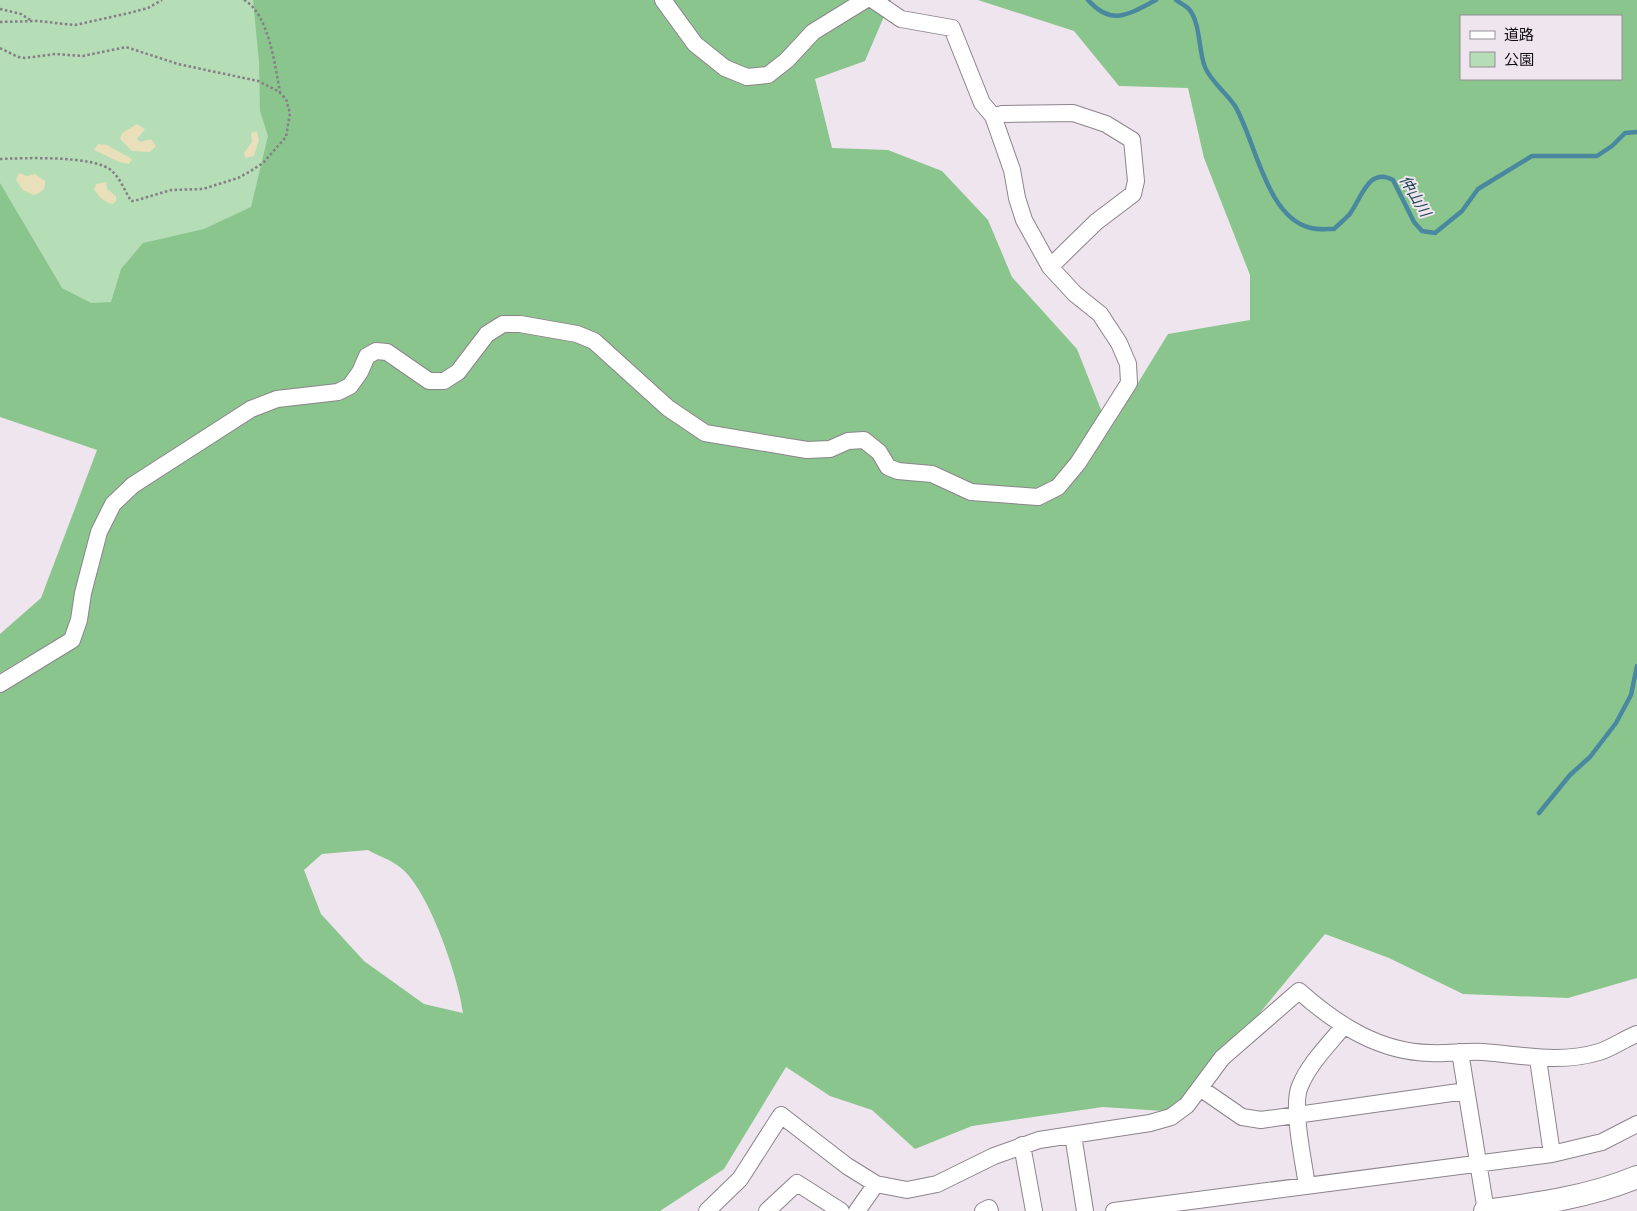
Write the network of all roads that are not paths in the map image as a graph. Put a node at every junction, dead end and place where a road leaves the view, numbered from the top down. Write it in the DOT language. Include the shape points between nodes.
graph roads {
  1 [pos="663,0"];
  2 [pos="865,0"];
  3 [pos="873,0"];
  4 [pos="993,116"];
  5 [pos="1050,268"];
  6 [pos="0,684"];
  7 [pos="1344,1027"];
  8 [pos="1637,1034"];
  9 [pos="1460,1052"];
  10 [pos="1538,1059"];
  11 [pos="1200,1088"];
  12 [pos="1466,1091"];
  13 [pos="1297,1114"];
  14 [pos="1637,1124"];
  15 [pos="1073,1135"];
  16 [pos="1022,1145"];
  17 [pos="1552,1154"];
  18 [pos="1478,1164"];
  19 [pos="1637,1177"];
  20 [pos="876,1184"];
  21 [pos="1307,1186"];
  22 [pos="707,1211"];
  23 [pos="767,1211"];
  24 [pos="841,1211"];
  25 [pos="857,1211"];
  26 [pos="983,1211"];
  27 [pos="990,1211"];
  28 [pos="1034,1211"];
  29 [pos="1085,1211"];
  30 [pos="1114,1211"];
  31 [pos="1485,1211"];
  1 -- 2 [label="street" via="695,44 725,68 747,77 768,75 813,32"];
  3 -- 4 [label="street" via="902,19 952,28 982,103"];
  4 -- 5 [label="street" via="1012,170 1024,220"];
  4 -- 5 [label="street" via="1073,114 1106,124 1132,140 1136,181 1133,194 1096,222"];
  5 -- 6 [label="street" via="1100,314 1128,364 1129,383 1078,463 1058,487 1038,497 971,492 932,474 898,471 888,467 879,452 864,440 848,441 830,449 807,450 705,433 668,408 594,341 577,334 503,324 487,334 458,372 444,381 430,381 387,352 376,350 367,356 350,386 338,392 277,399 251,409 133,485 113,504 98,532 72,640"];
  7 -- 9 [label="street" via="1370,1040 1401,1049 1429,1053"];
  7 -- 11 [label="street" via="1300,991 1222,1058"];
  7 -- 13 [label="street" via="1310,1068 1299,1087"];
  8 -- 10 [label="street" via="1600,1051 1570,1058"];
  9 -- 10 [label="street"];
  9 -- 12 [label="street"];
  10 -- 17 [label="street"];
  11 -- 13 [label="street" via="1242,1117 1261,1120"];
  11 -- 15 [label="street" via="1171,1118"];
  12 -- 13 [label="street"];
  12 -- 18 [label="street"];
  13 -- 21 [label="street"];
  14 -- 17 [label="street" via="1602,1142"];
  15 -- 16 [label="street"];
  15 -- 29 [label="street"];
  16 -- 20 [label="street" via="937,1184 907,1190"];
  16 -- 28 [label="street"];
  17 -- 18 [label="street"];
  18 -- 21 [label="street"];
  18 -- 31 [label="street"];
  19 -- 31 [label="street" via="1612,1188 1554,1201"];
  20 -- 22 [label="street" via="781,1115 740,1179"];
  20 -- 25 [label="street"];
  21 -- 30 [label="street"];
  23 -- 24 [label="street" via="797,1183"];
  26 -- 27 [label="street" via="989,1208"];
}
